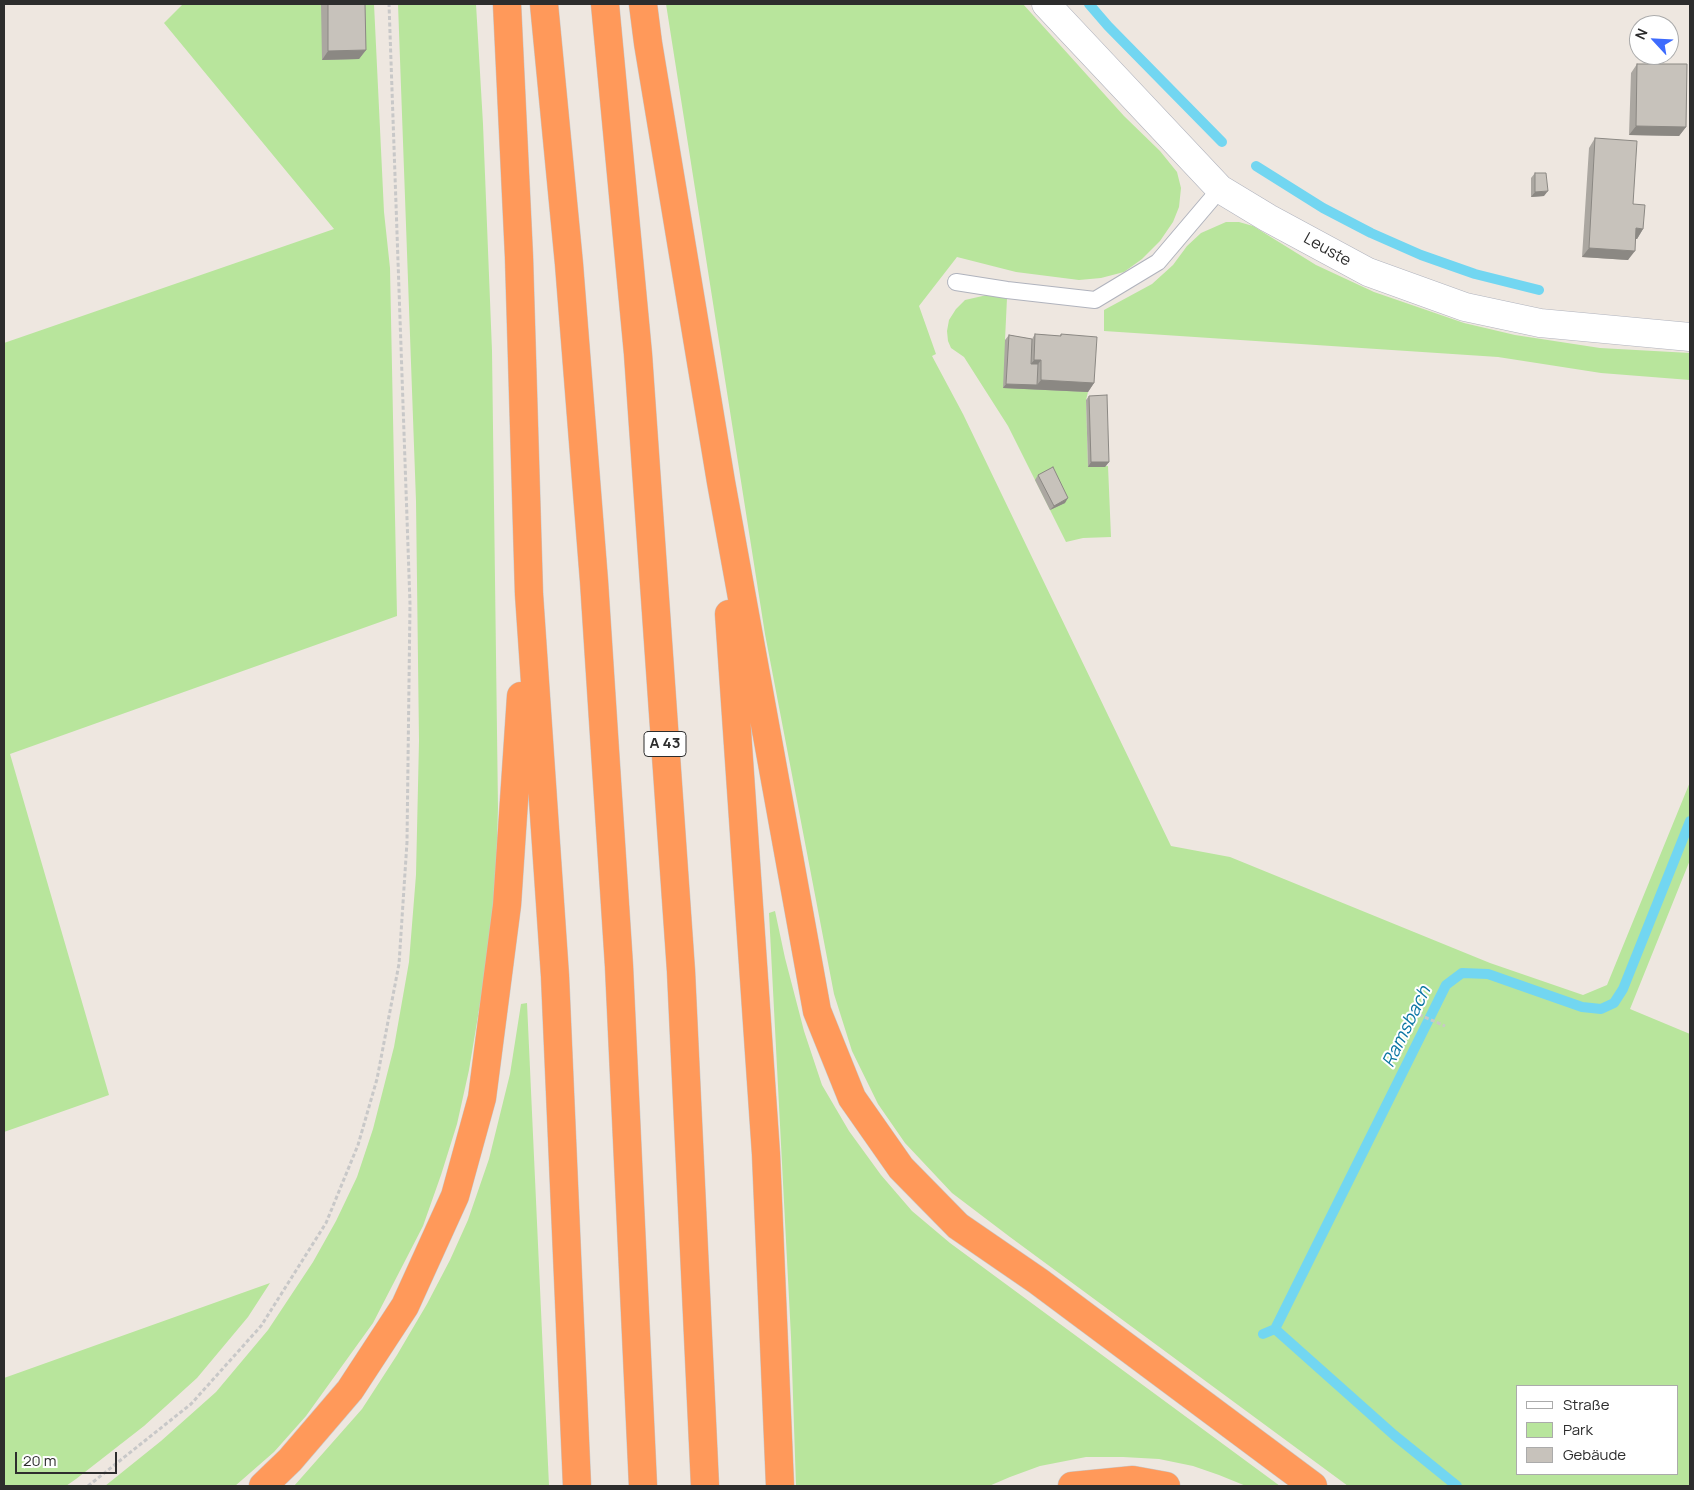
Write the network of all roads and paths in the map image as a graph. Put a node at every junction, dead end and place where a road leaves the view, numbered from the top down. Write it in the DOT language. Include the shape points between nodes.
graph roads {
  1 [pos="389,4"];
  2 [pos="506,4"];
  3 [pos="544,4"];
  4 [pos="604,4"];
  5 [pos="643,4"];
  6 [pos="1046,4"];
  7 [pos="1220,189"];
  8 [pos="956,282"];
  9 [pos="1690,337"];
  10 [pos="721,482"];
  11 [pos="529,594"];
  12 [pos="1413,1012"];
  13 [pos="1445,1026"];
  14 [pos="88,1486"];
  15 [pos="263,1486"];
  16 [pos="577,1486"];
  17 [pos="643,1486"];
  18 [pos="705,1486"];
  19 [pos="780,1486"];
  20 [pos="1072,1486"];
  21 [pos="1166,1486"];
  22 [pos="1313,1486"];
  1 -- 14 [label="path" via="410,644 407,842 399,964 377,1079 358,1145 326,1223 261,1326 191,1404"];
  2 -- 11 [label="highway" via="519,257"];
  3 -- 17 [label="highway" via="569,264 594,590 619,966"];
  4 -- 18 [label="highway, A 43" via="638,354 681,972"];
  5 -- 10 [label="highway"];
  6 -- 7 [label="street, Leuste"];
  7 -- 8 [label="lane" via="1158,262 1095,300"];
  7 -- 9 [label="street, Leuste" via="1368,272 1465,307 1540,323"];
  10 -- 19 [label="highway" via="766,1154"];
  10 -- 22 [label="highway" via="817,1011 852,1098 901,1168 958,1226 1038,1281"];
  11 -- 15 [label="highway" via="507,905 482,1098 455,1196 405,1306 350,1390 290,1460"];
  11 -- 16 [label="highway" via="555,976"];
  12 -- 13 [label="path"];
  20 -- 21 [label="highway" via="1133,1480"];
}
